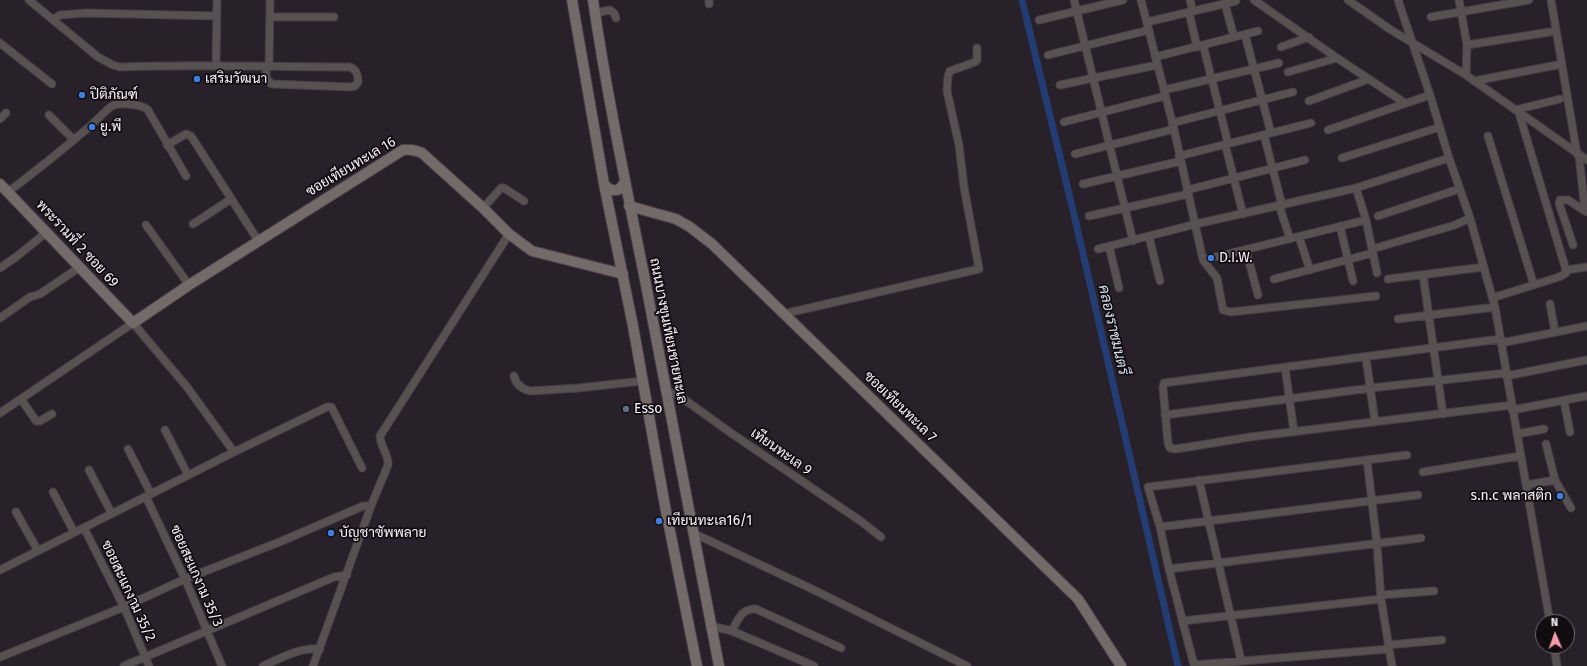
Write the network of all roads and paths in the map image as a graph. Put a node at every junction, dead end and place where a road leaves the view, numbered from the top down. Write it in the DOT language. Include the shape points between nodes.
graph roads {
  1 [pos="29,0"];
  2 [pos="217,0"];
  3 [pos="270,0"];
  4 [pos="572,0"];
  5 [pos="1074,0"];
  6 [pos="1123,0"];
  7 [pos="1141,0"];
  8 [pos="1190,0"];
  9 [pos="1254,0"];
  10 [pos="1348,0"];
  11 [pos="1398,0"];
  12 [pos="1459,0"];
  13 [pos="1530,0"];
  14 [pos="1551,0"];
  15 [pos="595,1"];
  16 [pos="1236,1"];
  17 [pos="1225,4"];
  18 [pos="1077,11"];
  19 [pos="1461,11"];
  20 [pos="1191,12"];
  21 [pos="595,13"];
  22 [pos="217,16"];
  23 [pos="270,17"];
  24 [pos="334,17"];
  25 [pos="1431,17"];
  26 [pos="616,18"];
  27 [pos="54,19"];
  28 [pos="1040,20"];
  29 [pos="1147,22"];
  30 [pos="1149,30"];
  31 [pos="1258,31"];
  32 [pos="1550,32"];
  33 [pos="1245,34"];
  34 [pos="1234,37"];
  35 [pos="1309,38"];
  36 [pos="0,43"];
  37 [pos="1412,43"];
  38 [pos="1467,45"];
  39 [pos="1085,46"];
  40 [pos="1200,46"];
  41 [pos="1281,47"];
  42 [pos="977,48"];
  43 [pos="1048,54"];
  44 [pos="1155,57"];
  45 [pos="1336,58"];
  46 [pos="1279,63"];
  47 [pos="1157,65"];
  48 [pos="216,66"];
  49 [pos="1557,66"];
  50 [pos="267,67"];
  51 [pos="1254,68"];
  52 [pos="1288,72"];
  53 [pos="1466,75"];
  54 [pos="1093,78"];
  55 [pos="1212,78"];
  56 [pos="1369,79"];
  57 [pos="1474,81"];
  58 [pos="52,84"];
  59 [pos="1060,85"];
  60 [pos="1293,92"];
  61 [pos="1165,93"];
  62 [pos="1430,95"];
  63 [pos="1560,99"];
  64 [pos="1262,100"];
  65 [pos="1309,100"];
  66 [pos="1405,103"];
  67 [pos="1220,111"];
  68 [pos="1517,111"];
  69 [pos="1102,112"];
  70 [pos="6,113"];
  71 [pos="49,115"];
  72 [pos="0,119"];
  73 [pos="1064,122"];
  74 [pos="1311,123"];
  75 [pos="1173,126"];
  76 [pos="1440,127"];
  77 [pos="1328,130"];
  78 [pos="1267,134"];
  79 [pos="1488,136"];
  80 [pos="74,140"];
  81 [pos="1227,143"];
  82 [pos="168,145"];
  83 [pos="1109,145"];
  84 [pos="1075,154"];
  85 [pos="1578,154"];
  86 [pos="1342,158"];
  87 [pos="1449,158"];
  88 [pos="1180,159"];
  89 [pos="1305,160"];
  90 [pos="1587,160"];
  91 [pos="1272,168"];
  92 [pos="186,176"];
  93 [pos="1117,176"];
  94 [pos="1234,178"];
  95 [pos="624,183"];
  96 [pos="604,184"];
  97 [pos="1083,184"];
  98 [pos="1356,188"];
  99 [pos="3,189"];
  100 [pos="1459,189"];
  101 [pos="1188,192"];
  102 [pos="231,199"];
  103 [pos="524,201"];
  104 [pos="1585,201"];
  105 [pos="1280,205"];
  106 [pos="629,206"];
  107 [pos="483,208"];
  108 [pos="1124,208"];
  109 [pos="1586,212"];
  110 [pos="1243,214"];
  111 [pos="1088,216"];
  112 [pos="1378,216"];
  113 [pos="1470,218"];
  114 [pos="1366,220"];
  115 [pos="193,224"];
  116 [pos="1196,224"];
  117 [pos="146,225"];
  118 [pos="1340,226"];
  119 [pos="47,232"];
  120 [pos="508,234"];
  121 [pos="1149,237"];
  122 [pos="1299,237"];
  123 [pos="1290,239"];
  124 [pos="1133,241"];
  125 [pos="259,242"];
  126 [pos="1572,245"];
  127 [pos="1109,246"];
  128 [pos="1098,249"];
  129 [pos="1246,250"];
  130 [pos="1373,251"];
  131 [pos="1203,260"];
  132 [pos="1348,260"];
  133 [pos="80,267"];
  134 [pos="1484,267"];
  135 [pos="1587,267"];
  136 [pos="0,268"];
  137 [pos="1310,270"];
  138 [pos="1566,270"];
  139 [pos="1377,273"];
  140 [pos="623,274"];
  141 [pos="1423,275"];
  142 [pos="1274,279"];
  143 [pos="1388,279"];
  144 [pos="1160,281"];
  145 [pos="1353,281"];
  146 [pos="189,285"];
  147 [pos="1534,285"];
  148 [pos="1119,288"];
  149 [pos="1258,295"];
  150 [pos="1376,296"];
  151 [pos="1492,298"];
  152 [pos="1550,304"];
  153 [pos="1495,307"];
  154 [pos="783,314"];
  155 [pos="1428,315"];
  156 [pos="0,318"];
  157 [pos="1398,319"];
  158 [pos="134,323"];
  159 [pos="1587,326"];
  160 [pos="1555,332"];
  161 [pos="1501,341"];
  162 [pos="1434,348"];
  163 [pos="1366,358"];
  164 [pos="1587,360"];
  165 [pos="1285,367"];
  166 [pos="1506,374"];
  167 [pos="514,376"];
  168 [pos="1439,380"];
  169 [pos="642,381"];
  170 [pos="1370,388"];
  171 [pos="666,391"];
  172 [pos="1587,396"];
  173 [pos="1290,399"];
  174 [pos="21,400"];
  175 [pos="1564,401"];
  176 [pos="1512,408"];
  177 [pos="0,413"];
  178 [pos="52,414"];
  179 [pos="1443,414"];
  180 [pos="1165,415"];
  181 [pos="1375,422"];
  182 [pos="1544,429"];
  183 [pos="165,430"];
  184 [pos="1294,432"];
  185 [pos="1570,432"];
  186 [pos="1517,434"];
  187 [pos="1546,444"];
  188 [pos="128,449"];
  189 [pos="234,452"];
  190 [pos="1408,455"];
  191 [pos="1520,456"];
  192 [pos="1367,460"];
  193 [pos="362,468"];
  194 [pos="89,470"];
  195 [pos="1423,472"];
  196 [pos="188,475"];
  197 [pos="1199,480"];
  198 [pos="1555,480"];
  199 [pos="1526,485"];
  200 [pos="53,492"];
  201 [pos="1418,495"];
  202 [pos="148,496"];
  203 [pos="1372,501"];
  204 [pos="371,506"];
  205 [pos="1571,508"];
  206 [pos="16,512"];
  207 [pos="112,514"];
  208 [pos="1208,520"];
  209 [pos="1160,527"];
  210 [pos="84,528"];
  211 [pos="74,532"];
  212 [pos="693,533"];
  213 [pos="881,537"];
  214 [pos="1421,538"];
  215 [pos="1377,544"];
  216 [pos="38,551"];
  217 [pos="1219,562"];
  218 [pos="1169,569"];
  219 [pos="0,570"];
  220 [pos="347,575"];
  221 [pos="185,579"];
  222 [pos="1434,591"];
  223 [pos="1381,597"];
  224 [pos="124,607"];
  225 [pos="1549,614"];
  226 [pos="1231,615"];
  227 [pos="1182,621"];
  228 [pos="711,626"];
  229 [pos="206,630"];
  230 [pos="732,630"];
  231 [pos="1442,640"];
  232 [pos="1389,647"];
  233 [pos="841,648"];
  234 [pos="320,649"];
  235 [pos="1555,654"];
  236 [pos="144,656"];
  237 [pos="0,657"];
  238 [pos="1241,660"];
  239 [pos="124,666"];
  240 [pos="149,666"];
  241 [pos="222,666"];
  242 [pos="263,666"];
  243 [pos="313,666"];
  244 [pos="697,666"];
  245 [pos="719,666"];
  246 [pos="814,666"];
  247 [pos="967,666"];
  248 [pos="1121,666"];
  249 [pos="1392,666"];
  250 [pos="1557,666"];
  1 -- 27 [label="street"];
  2 -- 22 [label="street"];
  3 -- 23 [label="street"];
  4 -- 96 [label="street"];
  5 -- 18 [label="street"];
  6 -- 18 [label="street"];
  7 -- 29 [label="street"];
  8 -- 20 [label="street"];
  9 -- 35 [label="street"];
  10 -- 37 [label="street"];
  11 -- 37 [label="street"];
  12 -- 19 [label="street"];
  13 -- 19 [label="street"];
  14 -- 85 [label="street"];
  15 -- 21 [label="street, ถนนบางขุนเทียนชายทะเล"];
  16 -- 17 [label="street"];
  17 -- 20 [label="street"];
  17 -- 34 [label="street"];
  18 -- 28 [label="street"];
  18 -- 39 [label="street"];
  19 -- 25 [label="street"];
  19 -- 38 [label="street"];
  20 -- 29 [label="street"];
  20 -- 40 [label="street"];
  21 -- 26 [label="street" via="610,10"];
  21 -- 95 [label="street, ถนนบางขุนเทียนชายทะเล"];
  22 -- 27 [label="street" via="86,13 60,15"];
  22 -- 48 [label="street"];
  23 -- 24 [label="street"];
  23 -- 50 [label="street"];
  27 -- 48 [label="street" via="98,57 113,65"];
  29 -- 30 [label="street"];
  30 -- 39 [label="street"];
  30 -- 44 [label="street"];
  31 -- 33 [label="street"];
  32 -- 38 [label="street"];
  33 -- 34 [label="street"];
  33 -- 51 [label="street"];
  34 -- 40 [label="street"];
  35 -- 41 [label="street"];
  35 -- 45 [label="street"];
  36 -- 58 [label="street"];
  37 -- 53 [label="street"];
  37 -- 62 [label="street"];
  38 -- 53 [label="street"];
  39 -- 43 [label="street"];
  39 -- 54 [label="street"];
  40 -- 44 [label="street"];
  40 -- 55 [label="street"];
  42 -- 154 [label="street" via="975,62 950,71 948,91 979,269"];
  44 -- 47 [label="street"];
  45 -- 52 [label="street"];
  45 -- 56 [label="street"];
  46 -- 51 [label="street"];
  47 -- 54 [label="street"];
  47 -- 61 [label="street"];
  48 -- 50 [label="street"];
  49 -- 57 [label="street"];
  50 -- 50 [label="street" via="266,79 272,84 350,87 358,82 356,72 350,68"];
  51 -- 55 [label="street"];
  51 -- 64 [label="street"];
  53 -- 57 [label="street"];
  54 -- 59 [label="street"];
  54 -- 69 [label="street"];
  55 -- 61 [label="street"];
  55 -- 67 [label="street"];
  56 -- 65 [label="street"];
  56 -- 66 [label="street"];
  57 -- 68 [label="street"];
  60 -- 64 [label="street"];
  61 -- 69 [label="street"];
  61 -- 75 [label="street"];
  62 -- 66 [label="street"];
  62 -- 76 [label="street"];
  63 -- 68 [label="street"];
  64 -- 67 [label="street"];
  64 -- 78 [label="street"];
  66 -- 77 [label="street"];
  67 -- 75 [label="street"];
  67 -- 81 [label="street"];
  68 -- 85 [label="street"];
  68 -- 138 [label="street"];
  69 -- 73 [label="street"];
  69 -- 83 [label="street"];
  70 -- 72 [label="street"];
  71 -- 80 [label="street"];
  74 -- 78 [label="street"];
  75 -- 83 [label="street"];
  75 -- 88 [label="street"];
  76 -- 86 [label="street"];
  76 -- 87 [label="street"];
  78 -- 81 [label="street"];
  78 -- 91 [label="street"];
  79 -- 147 [label="street"];
  80 -- 82 [label="street" via="111,106 121,104 144,107 148,110"];
  80 -- 99 [label="street" via="50,161"];
  81 -- 88 [label="street"];
  81 -- 94 [label="street"];
  82 -- 92 [label="street"];
  82 -- 102 [label="street" via="186,134 191,136"];
  83 -- 84 [label="street"];
  83 -- 93 [label="street"];
  85 -- 90 [label="street"];
  85 -- 104 [label="street"];
  87 -- 98 [label="street"];
  87 -- 100 [label="street"];
  88 -- 93 [label="street"];
  88 -- 101 [label="street"];
  89 -- 91 [label="street"];
  91 -- 94 [label="street"];
  91 -- 105 [label="street"];
  93 -- 97 [label="street"];
  93 -- 108 [label="street"];
  94 -- 101 [label="street"];
  94 -- 110 [label="street"];
  95 -- 96 [label="street" via="621,188 615,190 608,189"];
  95 -- 106 [label="street, ถนนบางขุนเทียนชายทะเล"];
  96 -- 140 [label="street"];
  98 -- 105 [label="street"];
  98 -- 114 [label="street"];
  99 -- 119 [label="street, พระรามที่ 2 ซอย 69"];
  100 -- 112 [label="street"];
  100 -- 113 [label="street"];
  101 -- 108 [label="street"];
  101 -- 116 [label="street"];
  102 -- 115 [label="street"];
  102 -- 125 [label="street"];
  103 -- 107 [label="street" via="501,188"];
  104 -- 109 [label="street"];
  105 -- 110 [label="street"];
  105 -- 123 [label="street"];
  106 -- 154 [label="street, ซอยเทียนทะเล 7" via="676,219 690,227 712,244"];
  106 -- 171 [label="street, ถนนบางขุนเทียนชายทะเล"];
  107 -- 120 [label="street, ซอยเทียนทะเล 16"];
  107 -- 125 [label="street, ซอยเทียนทะเล 16" via="422,153 407,149 307,209"];
  108 -- 111 [label="street"];
  108 -- 124 [label="street"];
  109 -- 126 [label="street" via="1564,199 1560,200"];
  110 -- 116 [label="street"];
  113 -- 130 [label="street"];
  113 -- 134 [label="street"];
  114 -- 118 [label="street"];
  114 -- 130 [label="street"];
  116 -- 121 [label="street"];
  116 -- 131 [label="street"];
  117 -- 146 [label="street"];
  118 -- 122 [label="street"];
  118 -- 132 [label="street"];
  119 -- 133 [label="street, พระรามที่ 2 ซอย 69"];
  119 -- 136 [label="street"];
  120 -- 140 [label="street, ซอยเทียนทะเล 16" via="537,254"];
  120 -- 204 [label="street" via="380,436 388,465"];
  121 -- 124 [label="street"];
  121 -- 144 [label="street"];
  122 -- 123 [label="street"];
  122 -- 137 [label="street"];
  123 -- 129 [label="street"];
  124 -- 127 [label="street"];
  125 -- 146 [label="street, ซอยเทียนทะเล 16"];
  127 -- 128 [label="street"];
  127 -- 148 [label="street"];
  129 -- 131 [label="street"];
  129 -- 149 [label="street"];
  130 -- 132 [label="street"];
  130 -- 139 [label="street"];
  131 -- 150 [label="street" via="1217,278 1222,307 1227,312"];
  132 -- 137 [label="street"];
  132 -- 145 [label="street"];
  133 -- 156 [label="street"];
  133 -- 158 [label="street, พระรามที่ 2 ซอย 69"];
  134 -- 141 [label="street"];
  134 -- 151 [label="street"];
  135 -- 138 [label="street"];
  137 -- 142 [label="street"];
  138 -- 147 [label="street" via="1564,275"];
  140 -- 169 [label="street"];
  141 -- 143 [label="street"];
  141 -- 155 [label="street"];
  146 -- 158 [label="street, ซอยเทียนทะเล 16"];
  147 -- 151 [label="street"];
  151 -- 153 [label="street"];
  152 -- 160 [label="street"];
  153 -- 155 [label="street"];
  153 -- 161 [label="street"];
  154 -- 248 [label="street, ซอยเทียนทะเล 7" via="1078,599"];
  155 -- 157 [label="street"];
  155 -- 162 [label="street"];
  158 -- 174 [label="street"];
  158 -- 189 [label="street" via="187,387"];
  159 -- 160 [label="street"];
  160 -- 161 [label="street"];
  161 -- 162 [label="street"];
  161 -- 166 [label="street"];
  162 -- 163 [label="street"];
  162 -- 168 [label="street"];
  163 -- 165 [label="street"];
  163 -- 170 [label="street"];
  164 -- 166 [label="street"];
  165 -- 173 [label="street"];
  165 -- 180 [label="street" via="1164,383"];
  166 -- 168 [label="street"];
  166 -- 176 [label="street"];
  167 -- 169 [label="street" via="515,382 524,390 530,391"];
  168 -- 170 [label="street"];
  168 -- 179 [label="street"];
  169 -- 244 [label="street"];
  170 -- 173 [label="street"];
  170 -- 181 [label="street"];
  171 -- 212 [label="street, ถนนบางขุนเทียนชายทะเล"];
  171 -- 213 [label="street, เทียนทะเล 9" via="678,395"];
  172 -- 175 [label="street"];
  173 -- 180 [label="street"];
  173 -- 184 [label="street"];
  174 -- 177 [label="street"];
  174 -- 178 [label="street" via="36,420 40,421"];
  175 -- 176 [label="street"];
  175 -- 185 [label="street"];
  176 -- 179 [label="street"];
  176 -- 186 [label="street"];
  179 -- 181 [label="street"];
  180 -- 184 [label="street" via="1170,448"];
  181 -- 184 [label="street"];
  182 -- 186 [label="street"];
  183 -- 196 [label="street"];
  186 -- 191 [label="street"];
  187 -- 198 [label="street"];
  188 -- 202 [label="street, ซอยสะแกงาม 35/3"];
  189 -- 193 [label="street" via="331,407"];
  189 -- 196 [label="street"];
  190 -- 192 [label="street"];
  191 -- 195 [label="street"];
  191 -- 199 [label="street"];
  192 -- 197 [label="street"];
  192 -- 203 [label="street"];
  194 -- 207 [label="street"];
  196 -- 202 [label="street"];
  197 -- 208 [label="street"];
  197 -- 209 [label="street" via="1148,487"];
  198 -- 199 [label="street"];
  198 -- 205 [label="street"];
  199 -- 225 [label="street"];
  200 -- 211 [label="street"];
  201 -- 203 [label="street"];
  202 -- 207 [label="street"];
  202 -- 221 [label="street, ซอยสะแกงาม 35/3"];
  203 -- 208 [label="street"];
  203 -- 215 [label="street"];
  204 -- 220 [label="street"];
  204 -- 221 [label="street" via="363,506"];
  206 -- 216 [label="street"];
  207 -- 210 [label="street"];
  208 -- 209 [label="street"];
  208 -- 217 [label="street"];
  209 -- 218 [label="street"];
  210 -- 211 [label="street"];
  210 -- 224 [label="street, ซอยสะแกงาม 35/2"];
  211 -- 216 [label="street"];
  212 -- 228 [label="street, ถนนบางขุนเทียนชายทะเล"];
  212 -- 247 [label="street"];
  214 -- 215 [label="street"];
  215 -- 217 [label="street"];
  215 -- 223 [label="street"];
  216 -- 219 [label="street"];
  217 -- 218 [label="street"];
  217 -- 226 [label="street"];
  218 -- 227 [label="street"];
  220 -- 229 [label="street" via="334,577"];
  220 -- 234 [label="street"];
  221 -- 224 [label="street"];
  221 -- 229 [label="street, ซอยสะแกงาม 35/3"];
  222 -- 223 [label="street"];
  223 -- 226 [label="street"];
  223 -- 232 [label="street"];
  224 -- 236 [label="street, ซอยสะแกงาม 35/2"];
  224 -- 237 [label="street"];
  226 -- 227 [label="street"];
  226 -- 238 [label="street"];
  227 -- 238 [label="street" via="1194,665"];
  228 -- 230 [label="street"];
  228 -- 245 [label="street, ถนนบางขุนเทียนชายทะเล"];
  229 -- 236 [label="street"];
  229 -- 241 [label="street, ซอยสะแกงาม 35/3"];
  230 -- 233 [label="street" via="741,614 746,610 756,609"];
  230 -- 246 [label="street"];
  231 -- 232 [label="street"];
  232 -- 238 [label="street"];
  232 -- 249 [label="street"];
  234 -- 242 [label="street" via="299,651"];
  234 -- 243 [label="street"];
  235 -- 250 [label="street"];
  236 -- 239 [label="street"];
  236 -- 240 [label="street, ซอยสะแกงาม 35/2"];
}
